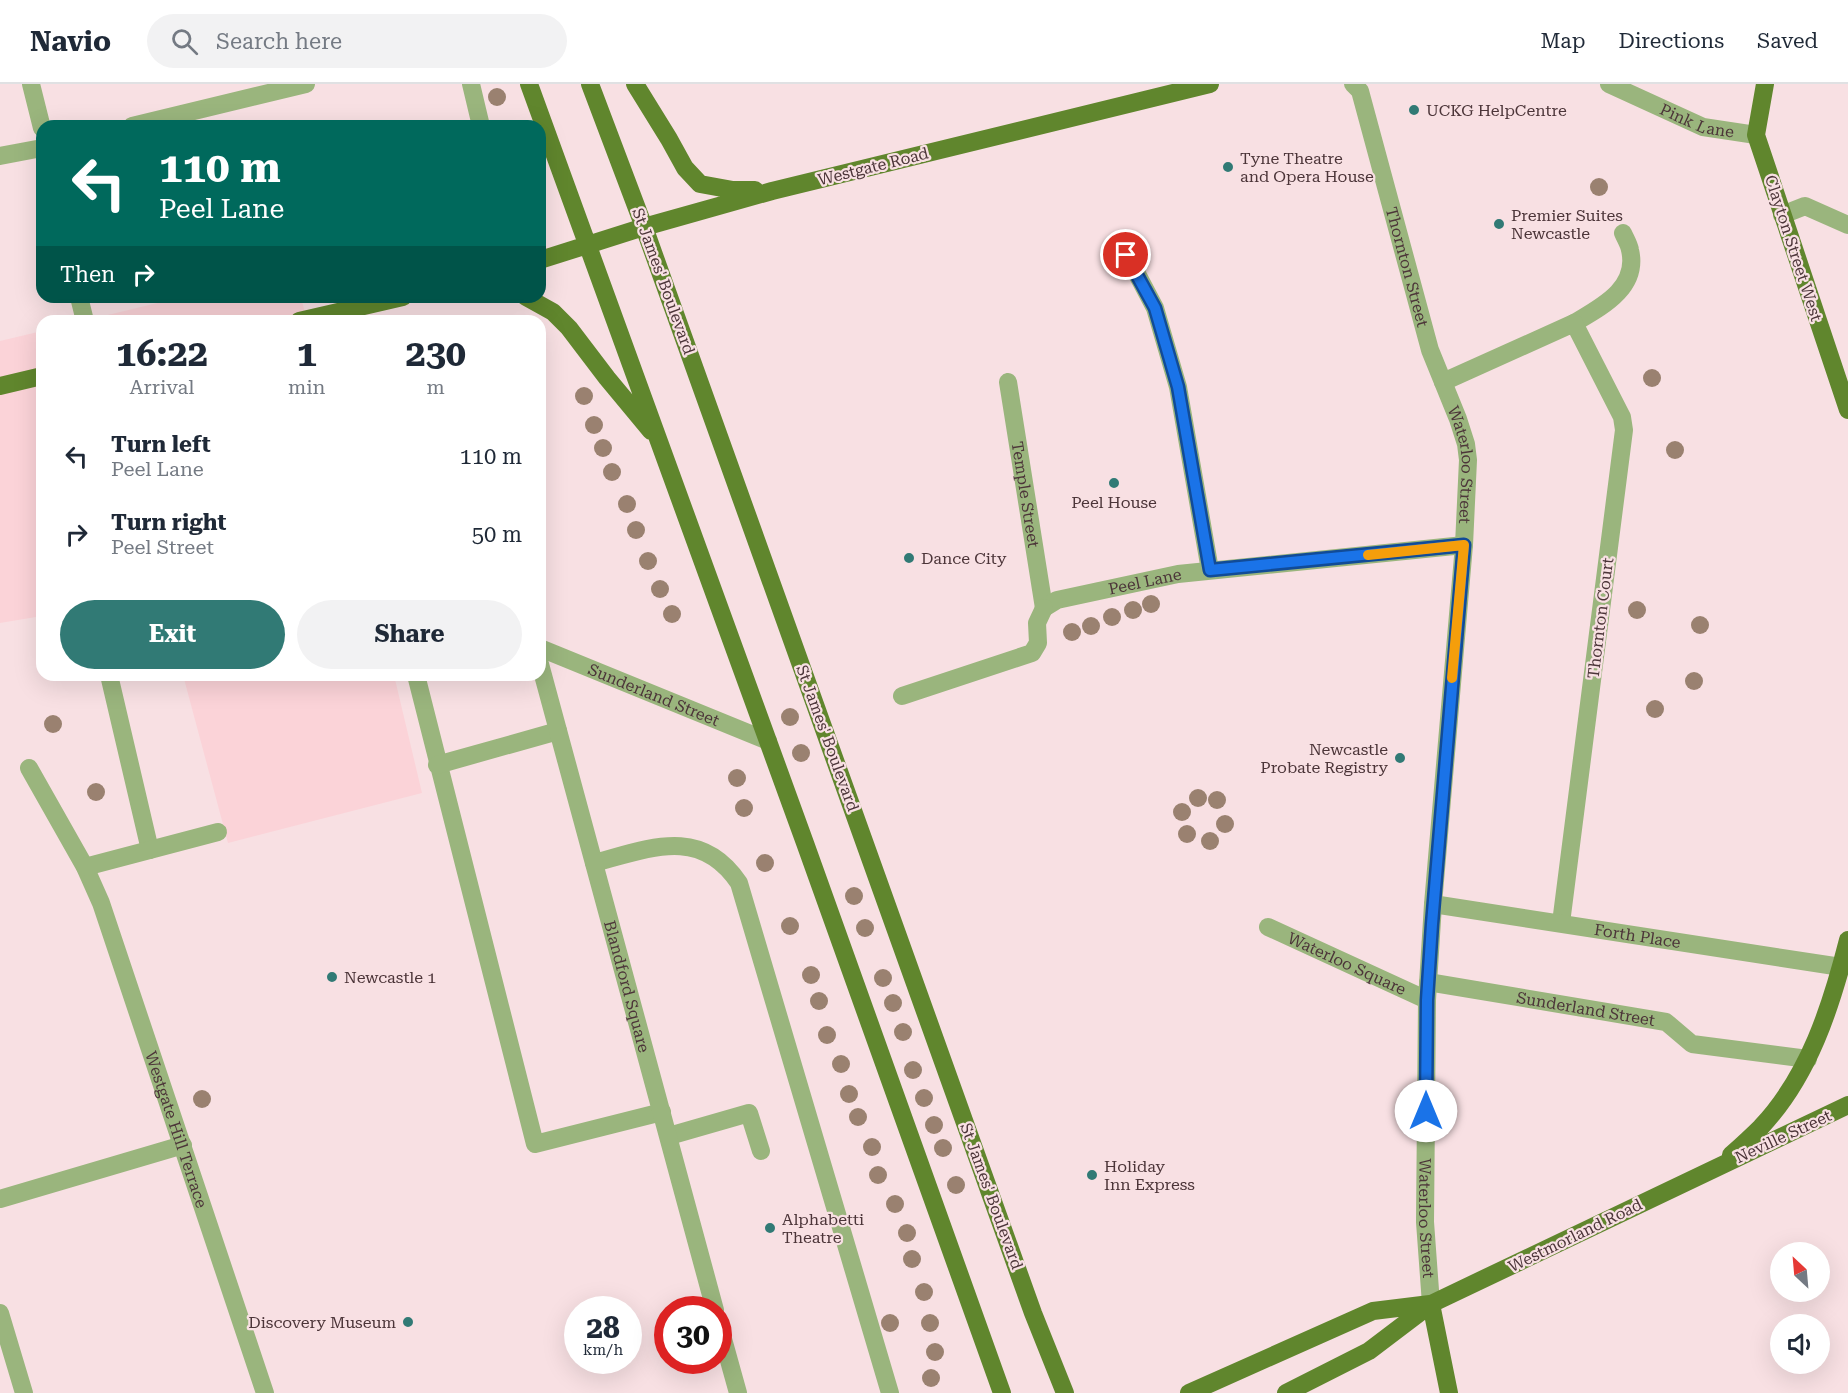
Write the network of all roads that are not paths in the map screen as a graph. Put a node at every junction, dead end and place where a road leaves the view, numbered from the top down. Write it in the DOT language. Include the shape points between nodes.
graph roads {
  1 [pos="31,84"];
  2 [pos="306,84"];
  3 [pos="471,84"];
  4 [pos="529,84"];
  5 [pos="590,84"];
  6 [pos="635,84"];
  7 [pos="1210,84"];
  8 [pos="1353,84"];
  9 [pos="1609,84"];
  10 [pos="1765,84"];
  11 [pos="537,118"];
  12 [pos="40,120"];
  13 [pos="157,120"];
  14 [pos="480,120"];
  15 [pos="1756,135"];
  16 [pos="546,141"];
  17 [pos="36,149"];
  18 [pos="0,156"];
  19 [pos="772,191"];
  20 [pos="1782,215"];
  21 [pos="1848,225"];
  22 [pos="644,227"];
  23 [pos="1623,233"];
  24 [pos="588,246"];
  25 [pos="1126,255"];
  26 [pos="546,258"];
  27 [pos="381,303"];
  28 [pos="537,303"];
  29 [pos="337,315"];
  30 [pos="1574,323"];
  31 [pos="36,377"];
  32 [pos="1008,382"];
  33 [pos="1443,382"];
  34 [pos="0,386"];
  35 [pos="1848,410"];
  36 [pos="660,441"];
  37 [pos="1464,545"];
  38 [pos="1210,570"];
  39 [pos="1044,608"];
  40 [pos="546,650"];
  41 [pos="110,681"];
  42 [pos="417,681"];
  43 [pos="544,681"];
  44 [pos="902,696"];
  45 [pos="558,732"];
  46 [pos="768,741"];
  47 [pos="437,765"];
  48 [pos="29,768"];
  49 [pos="218,832"];
  50 [pos="150,850"];
  51 [pos="594,862"];
  52 [pos="85,867"];
  53 [pos="1433,904"];
  54 [pos="1561,923"];
  55 [pos="1268,927"];
  56 [pos="1848,940"];
  57 [pos="1841,967"];
  58 [pos="1428,982"];
  59 [pos="1427,1000"];
  60 [pos="1808,1059"];
  61 [pos="1848,1105"];
  62 [pos="662,1112"];
  63 [pos="669,1136"];
  64 [pos="183,1145"];
  65 [pos="761,1151"];
  66 [pos="1718,1167"];
  67 [pos="0,1199"];
  68 [pos="712,1296"];
  69 [pos="1431,1304"];
  70 [pos="0,1313"];
  71 [pos="732,1371"];
  72 [pos="24,1393"];
  73 [pos="265,1393"];
  74 [pos="738,1393"];
  75 [pos="890,1393"];
  76 [pos="1002,1393"];
  77 [pos="1065,1393"];
  78 [pos="1189,1393"];
  79 [pos="1286,1393"];
  80 [pos="1449,1393"];
  1 -- 12 [label="street"];
  2 -- 13 [label="street"];
  3 -- 14 [label="street"];
  4 -- 11 [label="main road"];
  5 -- 22 [label="main road, St James' Boulevard"];
  6 -- 19 [label="main road" via="684,168 700,184"];
  7 -- 19 [label="main road, Westgate Road"];
  8 -- 33 [label="street, Thornton Street" via="1360,91 1430,350"];
  9 -- 15 [label="street, Pink Lane" via="1703,128"];
  10 -- 15 [label="main road, Clayton Street West"];
  15 -- 20 [label="main road, Clayton Street West"];
  16 -- 24 [label="main road"];
  17 -- 18 [label="street"];
  19 -- 22 [label="main road, Westgate Road"];
  20 -- 21 [label="street" via="1805,206"];
  20 -- 35 [label="main road, Clayton Street West"];
  22 -- 24 [label="main road, Westgate Road"];
  22 -- 77 [label="main road, St James' Boulevard"];
  23 -- 30 [label="street" via="1630,250 1627,280 1610,301"];
  24 -- 26 [label="main road, Westgate Road"];
  24 -- 36 [label="main road"];
  25 -- 38 [label="street" via="1155,308 1178,387"];
  27 -- 29 [label="main road"];
  28 -- 36 [label="main road" via="569,328"];
  30 -- 33 [label="street"];
  30 -- 54 [label="street, Thornton Court" via="1617,406 1624,430"];
  31 -- 34 [label="main road"];
  32 -- 39 [label="street, Temple Street"];
  33 -- 37 [label="street, Waterloo Street" via="1466,444"];
  36 -- 46 [label="main road"];
  37 -- 38 [label="street, Peel Lane"];
  37 -- 53 [label="street, Waterloo Street"];
  38 -- 39 [label="street, Peel Lane" via="1178,573 1057,600"];
  39 -- 44 [label="street" via="1037,623 1038,643 1032,653"];
  40 -- 46 [label="street, Sunderland Street"];
  41 -- 50 [label="street"];
  42 -- 47 [label="street"];
  43 -- 45 [label="street, Blandford Square"];
  45 -- 47 [label="street"];
  45 -- 51 [label="street, Blandford Square"];
  46 -- 76 [label="main road"];
  47 -- 62 [label="street" via="535,1144"];
  48 -- 52 [label="street, Westgate Hill Terrace"];
  49 -- 50 [label="street"];
  50 -- 52 [label="street"];
  51 -- 62 [label="street, Blandford Square"];
  51 -- 75 [label="street" via="655,847 681,845 701,850 723,863 739,883"];
  52 -- 64 [label="street, Westgate Hill Terrace" via="101,903"];
  53 -- 54 [label="street, Forth Place"];
  53 -- 58 [label="street, Waterloo Street"];
  54 -- 57 [label="street, Forth Place"];
  55 -- 59 [label="street, Waterloo Square"];
  56 -- 57 [label="main road"];
  57 -- 60 [label="main road"];
  58 -- 59 [label="street, Waterloo Street"];
  58 -- 60 [label="street, Sunderland Street" via="1665,1022 1692,1044"];
  59 -- 69 [label="street, Waterloo Street" via="1425,1222"];
  60 -- 66 [label="main road" via="1762,1126"];
  61 -- 66 [label="main road, Neville Street"];
  62 -- 63 [label="street, Blandford Square"];
  63 -- 65 [label="street" via="749,1113"];
  63 -- 68 [label="street, Blandford Square"];
  64 -- 67 [label="street"];
  64 -- 73 [label="street, Westgate Hill Terrace"];
  66 -- 69 [label="main road, Westmorland Road"];
  69 -- 78 [label="main road, Westmorland Road" via="1373,1311"];
  69 -- 79 [label="main road, Westmorland Road" via="1369,1351"];
  69 -- 80 [label="main road"];
  70 -- 72 [label="street"];
  71 -- 74 [label="street"];
}
